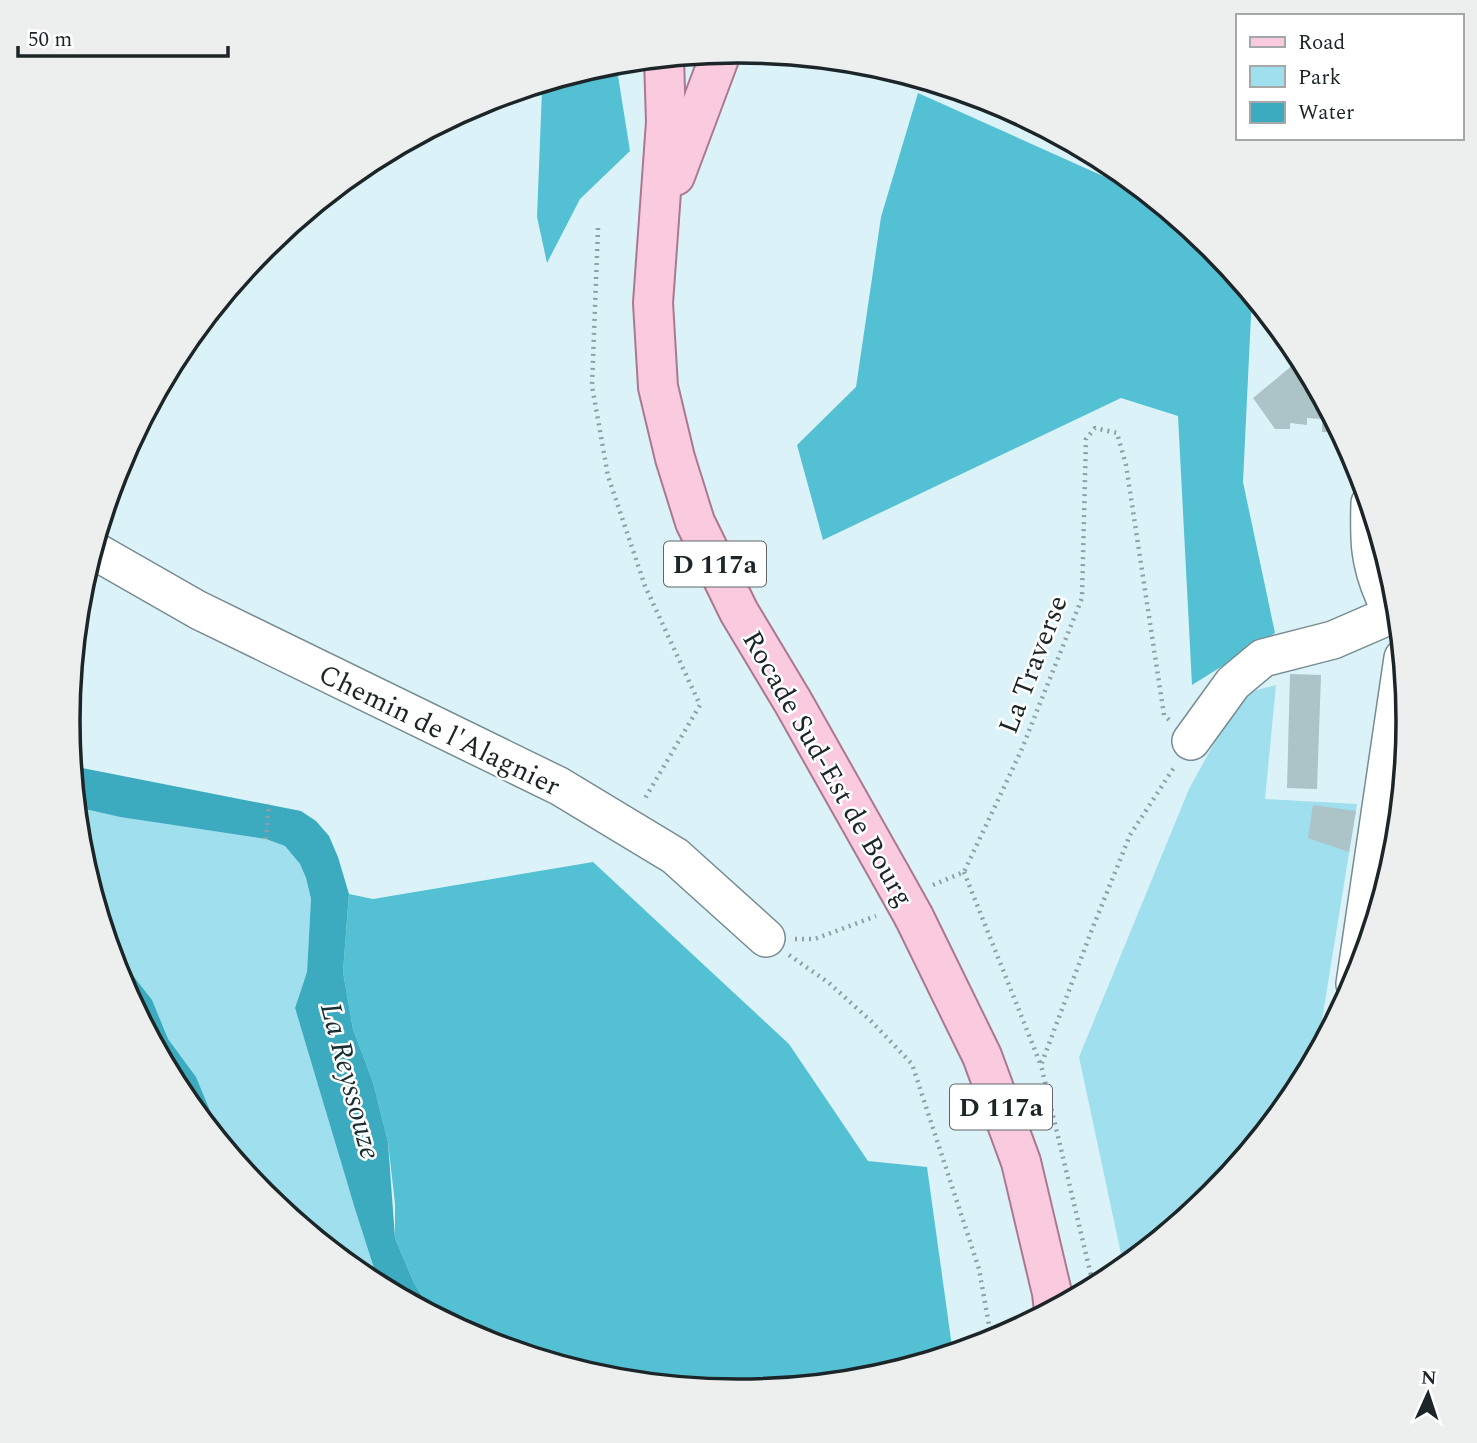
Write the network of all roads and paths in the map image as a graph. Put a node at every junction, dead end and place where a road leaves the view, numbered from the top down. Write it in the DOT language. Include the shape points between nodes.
graph roads {
  1 [pos="717,63"];
  2 [pos="664,68"];
  3 [pos="660,218"];
  4 [pos="598,228"];
  5 [pos="1369,531"];
  6 [pos="101,555"];
  7 [pos="1384,591"];
  8 [pos="1388,619"];
  9 [pos="1397,702"];
  10 [pos="1191,741"];
  11 [pos="269,804"];
  12 [pos="628,828"];
  13 [pos="266,839"];
  14 [pos="964,872"];
  15 [pos="905,897"];
  16 [pos="1363,930"];
  17 [pos="766,938"];
  18 [pos="1041,1065"];
  19 [pos="1091,1277"];
  20 [pos="1053,1300"];
  21 [pos="990,1330"];
  1 -- 3 [label="main road, D 117a"];
  2 -- 3 [label="main road, D 117a"];
  3 -- 15 [label="main road, Rocade Sud-Est de Bourg / D 117a" via="653,303 657,387 695,522 739,612"];
  4 -- 12 [label="path" via="592,386 608,476 645,586 700,705"];
  5 -- 7 [label="street" via="1374,572"];
  6 -- 12 [label="street, Chemin de l'Alagnier" via="198,610 559,786"];
  8 -- 10 [label="street" via="1333,640 1263,658 1233,683"];
  9 -- 16 [label="street"];
  10 -- 14 [label="path, La Traverse" via="1164,715 1126,465 1117,433 1096,428 1086,439 1082,598 1021,751"];
  10 -- 18 [label="path" via="1130,835"];
  11 -- 13 [label="path"];
  12 -- 17 [label="street, Chemin de l'Alagnier" via="675,856"];
  14 -- 15 [label="path"];
  14 -- 18 [label="path"];
  15 -- 17 [label="path" via="815,939"];
  15 -- 20 [label="main road, Rocade Sud-Est de Bourg / D 117a" via="982,1056 1021,1162"];
  17 -- 21 [label="path" via="829,982 912,1064 979,1269"];
  18 -- 19 [label="path"];
}
